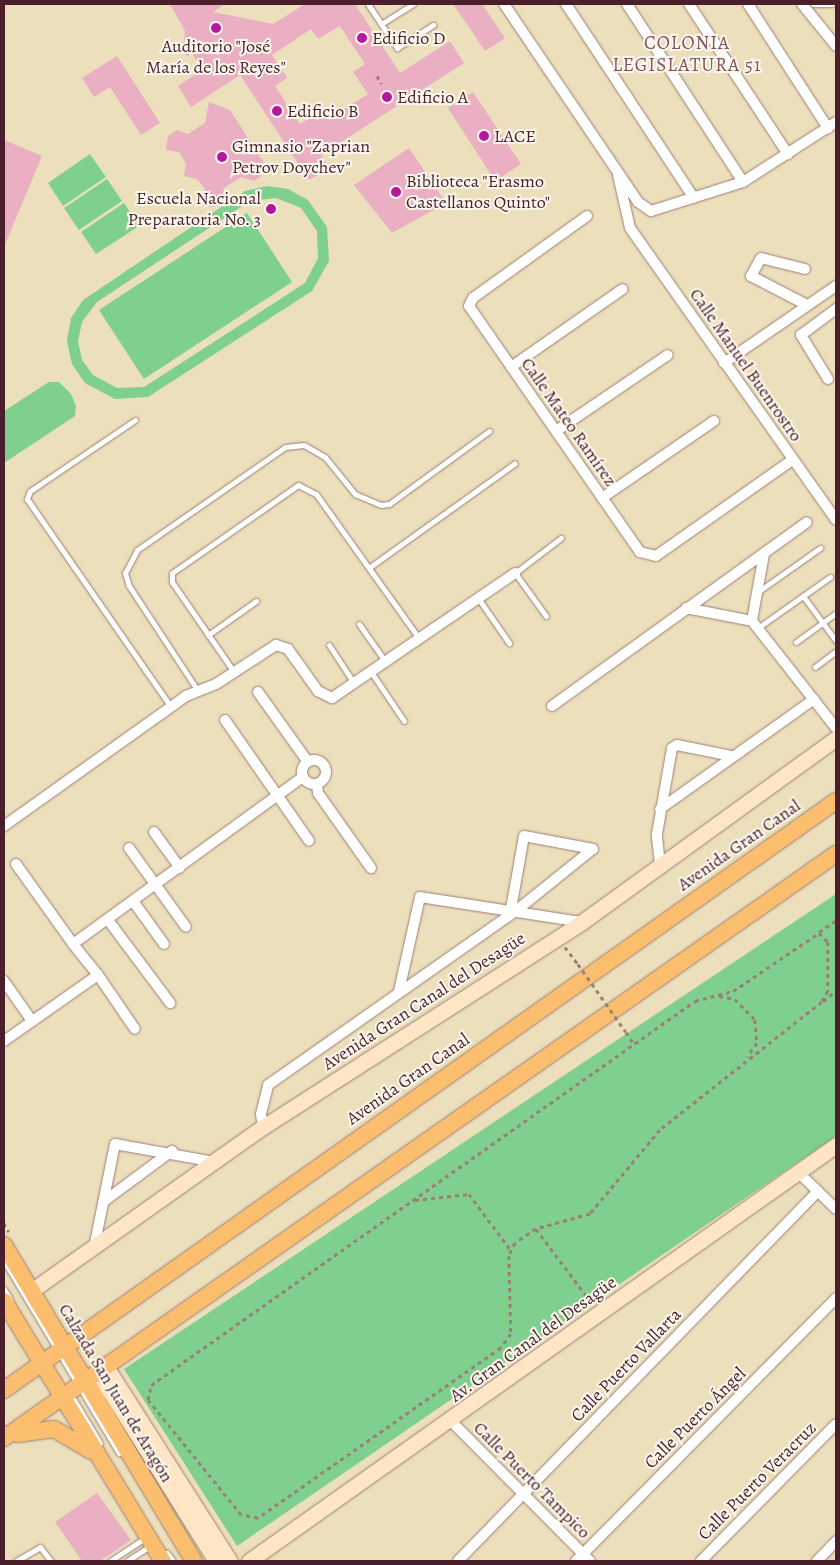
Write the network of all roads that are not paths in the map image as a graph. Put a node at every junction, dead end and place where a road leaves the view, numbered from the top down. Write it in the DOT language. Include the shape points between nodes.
graph roads {
  1 [pos="368,4"];
  2 [pos="413,4"];
  3 [pos="504,4"];
  4 [pos="566,4"];
  5 [pos="627,4"];
  6 [pos="689,4"];
  7 [pos="748,4"];
  8 [pos="802,4"];
  9 [pos="813,4"];
  10 [pos="832,4"];
  11 [pos="381,24"];
  12 [pos="433,25"];
  13 [pos="836,46"];
  14 [pos="832,125"];
  15 [pos="788,154"];
  16 [pos="616,170"];
  17 [pos="743,182"];
  18 [pos="694,198"];
  19 [pos="587,216"];
  20 [pos="805,269"];
  21 [pos="836,286"];
  22 [pos="623,289"];
  23 [pos="807,305"];
  24 [pos="836,309"];
  25 [pos="668,355"];
  26 [pos="724,363"];
  27 [pos="511,367"];
  28 [pos="828,379"];
  29 [pos="135,420"];
  30 [pos="714,421"];
  31 [pos="556,431"];
  32 [pos="489,432"];
  33 [pos="792,460"];
  34 [pos="515,464"];
  35 [pos="602,498"];
  36 [pos="836,520"];
  37 [pos="807,522"];
  38 [pos="561,538"];
  39 [pos="820,548"];
  40 [pos="764,554"];
  41 [pos="370,567"];
  42 [pos="515,573"];
  43 [pos="830,577"];
  44 [pos="757,592"];
  45 [pos="803,596"];
  46 [pos="478,597"];
  47 [pos="256,601"];
  48 [pos="686,608"];
  49 [pos="836,612"];
  50 [pos="546,616"];
  51 [pos="822,623"];
  52 [pos="359,624"];
  53 [pos="756,624"];
  54 [pos="208,635"];
  55 [pos="418,637"];
  56 [pos="836,641"];
  57 [pos="796,642"];
  58 [pos="509,643"];
  59 [pos="329,645"];
  60 [pos="836,651"];
  61 [pos="386,660"];
  62 [pos="815,667"];
  63 [pos="370,671"];
  64 [pos="234,672"];
  65 [pos="354,683"];
  66 [pos="198,691"];
  67 [pos="258,692"];
  68 [pos="814,699"];
  69 [pos="552,706"];
  70 [pos="170,707"];
  71 [pos="225,720"];
  72 [pos="404,721"];
  73 [pos="836,728"];
  74 [pos="836,738"];
  75 [pos="731,756"];
  76 [pos="308,762"];
  77 [pos="303,777"];
  78 [pos="317,784"];
  79 [pos="278,797"];
  80 [pos="836,801"];
  81 [pos="660,809"];
  82 [pos="4,826"];
  83 [pos="154,832"];
  84 [pos="309,841"];
  85 [pos="129,848"];
  86 [pos="836,854"];
  87 [pos="16,864"];
  88 [pos="660,865"];
  89 [pos="180,868"];
  90 [pos="370,868"];
  91 [pos="156,884"];
  92 [pos="133,901"];
  93 [pos="514,909"];
  94 [pos="108,920"];
  95 [pos="582,922"];
  96 [pos="186,927"];
  97 [pos="72,944"];
  98 [pos="164,944"];
  99 [pos="98,975"];
  100 [pos="4,981"];
  101 [pos="399,991"];
  102 [pos="170,1003"];
  103 [pos="32,1021"];
  104 [pos="135,1029"];
  105 [pos="4,1042"];
  106 [pos="263,1127"];
  107 [pos="836,1145"];
  108 [pos="172,1151"];
  109 [pos="215,1162"];
  110 [pos="798,1172"];
  111 [pos="818,1191"];
  112 [pos="103,1202"];
  113 [pos="836,1209"];
  114 [pos="4,1245"];
  115 [pos="94,1248"];
  116 [pos="4,1261"];
  117 [pos="4,1289"];
  118 [pos="31,1291"];
  119 [pos="836,1298"];
  120 [pos="4,1301"];
  121 [pos="53,1355"];
  122 [pos="105,1365"];
  123 [pos="74,1389"];
  124 [pos="4,1390"];
  125 [pos="451,1421"];
  126 [pos="836,1424"];
  127 [pos="4,1438"];
  128 [pos="97,1456"];
  129 [pos="523,1494"];
  130 [pos="150,1541"];
  131 [pos="836,1541"];
  132 [pos="583,1559"];
  133 [pos="16,1561"];
  134 [pos="50,1561"];
  135 [pos="110,1561"];
  136 [pos="127,1561"];
  137 [pos="163,1561"];
  138 [pos="173,1561"];
  139 [pos="187,1561"];
  140 [pos="194,1561"];
  141 [pos="216,1561"];
  142 [pos="230,1561"];
  143 [pos="249,1561"];
  144 [pos="458,1561"];
  145 [pos="701,1561"];
  146 [pos="817,1561"];
  1 -- 11 [label="lane"];
  2 -- 11 [label="lane"];
  3 -- 16 [label="street"];
  4 -- 18 [label="street"];
  5 -- 17 [label="street"];
  6 -- 15 [label="street"];
  7 -- 14 [label="street"];
  8 -- 13 [label="street"];
  9 -- 10 [label="lane"];
  11 -- 12 [label="lane" via="398,48"];
  14 -- 15 [label="street"];
  15 -- 17 [label="street"];
  16 -- 18 [label="street" via="644,209 656,211"];
  16 -- 26 [label="street, Calle Manuel Buenrostro" via="630,228"];
  17 -- 18 [label="street"];
  19 -- 27 [label="street, Calle Mateo Ramírez" via="469,303"];
  20 -- 23 [label="street" via="761,258 751,276 760,284"];
  21 -- 23 [label="street"];
  22 -- 27 [label="street"];
  23 -- 26 [label="street"];
  24 -- 28 [label="street" via="801,335"];
  25 -- 31 [label="street"];
  26 -- 33 [label="street, Calle Manuel Buenrostro"];
  27 -- 31 [label="street, Calle Mateo Ramírez"];
  29 -- 70 [label="lane" via="30,491 27,499"];
  30 -- 35 [label="street"];
  31 -- 35 [label="street, Calle Mateo Ramírez"];
  32 -- 66 [label="lane" via="389,504 381,505 355,494 325,457 304,445 284,447 137,550 125,573 128,586"];
  33 -- 35 [label="street, Calle Mateo Ramírez" via="656,556 648,556"];
  33 -- 36 [label="street, Calle Manuel Buenrostro"];
  34 -- 41 [label="lane"];
  37 -- 40 [label="street"];
  38 -- 42 [label="lane"];
  39 -- 44 [label="lane"];
  40 -- 44 [label="street"];
  40 -- 48 [label="street"];
  41 -- 54 [label="lane" via="316,494 298,485 289,487 172,573 172,582"];
  41 -- 55 [label="lane"];
  42 -- 46 [label="street"];
  42 -- 50 [label="lane"];
  43 -- 45 [label="lane"];
  44 -- 53 [label="street"];
  45 -- 51 [label="lane"];
  45 -- 53 [label="lane"];
  46 -- 55 [label="street"];
  46 -- 58 [label="lane"];
  47 -- 54 [label="lane"];
  48 -- 53 [label="street"];
  48 -- 69 [label="street"];
  49 -- 51 [label="lane"];
  51 -- 56 [label="lane"];
  51 -- 57 [label="lane"];
  52 -- 61 [label="lane"];
  53 -- 68 [label="street"];
  54 -- 64 [label="lane"];
  55 -- 61 [label="street"];
  59 -- 65 [label="lane"];
  60 -- 62 [label="lane"];
  61 -- 63 [label="street"];
  63 -- 65 [label="street"];
  63 -- 72 [label="lane"];
  64 -- 65 [label="street" via="280,644 327,699"];
  64 -- 66 [label="street"];
  66 -- 70 [label="street"];
  67 -- 76 [label="street"];
  68 -- 73 [label="street"];
  68 -- 75 [label="street"];
  70 -- 82 [label="street"];
  71 -- 79 [label="street"];
  74 -- 88 [label="street, Avenida Gran Canal del Desagüe"];
  75 -- 81 [label="street"];
  75 -- 81 [label="street" via="674,746"];
  76 -- 77 [label="street"];
  76 -- 78 [label="street" via="316,760 325,768 324,780"];
  77 -- 78 [label="street"];
  77 -- 79 [label="street"];
  78 -- 90 [label="street" via="318,793"];
  79 -- 84 [label="street"];
  79 -- 89 [label="street"];
  80 -- 121 [label="main road, Avenida Gran Canal"];
  81 -- 88 [label="street"];
  83 -- 89 [label="street"];
  85 -- 91 [label="street"];
  86 -- 122 [label="main road"];
  87 -- 97 [label="street"];
  88 -- 95 [label="street, Avenida Gran Canal del Desagüe"];
  89 -- 91 [label="street"];
  91 -- 92 [label="street"];
  91 -- 96 [label="street"];
  92 -- 94 [label="street"];
  92 -- 98 [label="street"];
  93 -- 93 [label="street" via="524,836 593,849"];
  93 -- 95 [label="street"];
  93 -- 101 [label="street"];
  93 -- 101 [label="street" via="420,897"];
  94 -- 97 [label="street"];
  94 -- 102 [label="street"];
  95 -- 106 [label="street, Avenida Gran Canal del Desagüe"];
  97 -- 99 [label="street"];
  99 -- 103 [label="street"];
  99 -- 104 [label="street"];
  100 -- 103 [label="street"];
  101 -- 106 [label="street" via="268,1085 261,1114"];
  103 -- 105 [label="street"];
  106 -- 109 [label="street, Avenida Gran Canal del Desagüe"];
  107 -- 110 [label="street, Av. Gran Canal del Desagüe"];
  108 -- 109 [label="street"];
  108 -- 112 [label="street"];
  108 -- 112 [label="street" via="115,1144"];
  109 -- 115 [label="street, Avenida Gran Canal del Desagüe"];
  110 -- 111 [label="street"];
  110 -- 125 [label="street, Av. Gran Canal del Desagüe"];
  111 -- 113 [label="street"];
  111 -- 129 [label="street, Calle Puerto Vallarta"];
  112 -- 115 [label="street"];
  114 -- 118 [label="main road, Calzada San Juan de Aragón"];
  115 -- 118 [label="street, Avenida Gran Canal del Desagüe"];
  116 -- 121 [label="lane"];
  117 -- 121 [label="lane"];
  118 -- 121 [label="main road, Calzada San Juan de Aragón"];
  119 -- 132 [label="street, Calle Puerto Ángel"];
  120 -- 121 [label="main road, Calzada San Juan de Aragón"];
  121 -- 123 [label="main road, Calzada San Juan de Aragón"];
  121 -- 123 [label="main road, Calzada San Juan de Aragón"];
  121 -- 124 [label="main road, Avenida Gran Canal"];
  122 -- 123 [label="main road"];
  122 -- 142 [label="street"];
  123 -- 127 [label="main road"];
  123 -- 128 [label="main road, Calzada San Juan de Aragón"];
  123 -- 138 [label="lane"];
  123 -- 139 [label="lane"];
  123 -- 140 [label="main road, Calzada San Juan de Aragón"];
  123 -- 141 [label="street" via="109,1390"];
  125 -- 129 [label="street, Calle Puerto Tampico"];
  125 -- 143 [label="street, Av. Gran Canal del Desagüe"];
  126 -- 145 [label="street, Calle Puerto Veracruz"];
  127 -- 128 [label="main road" via="35,1429 54,1429"];
  128 -- 130 [label="main road, Calzada San Juan de Aragón"];
  129 -- 132 [label="street, Calle Puerto Tampico"];
  129 -- 144 [label="street, Calle Puerto Vallarta"];
  130 -- 135 [label="lane"];
  130 -- 136 [label="lane"];
  130 -- 137 [label="main road, Calzada San Juan de Aragón"];
  131 -- 146 [label="street"];
  133 -- 134 [label="lane" via="40,1547"];
}
